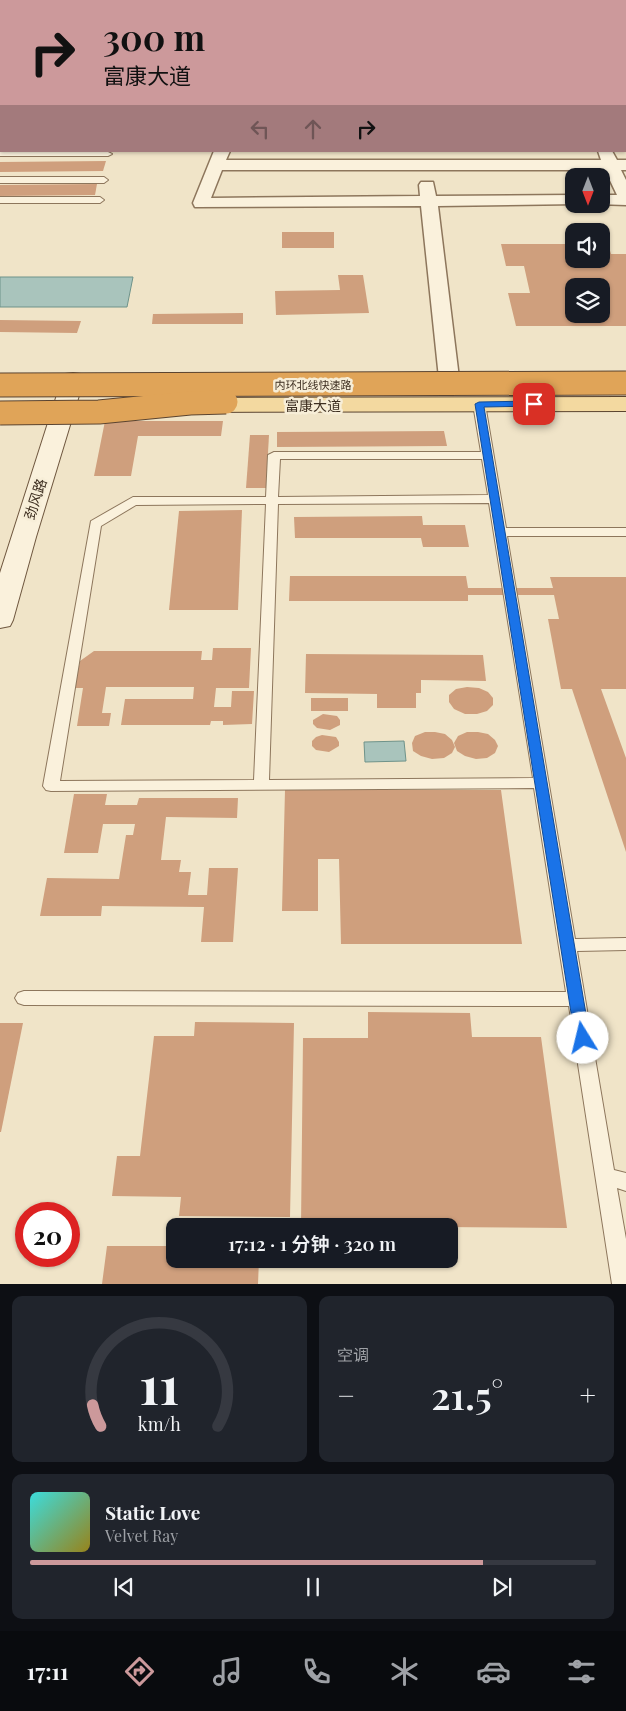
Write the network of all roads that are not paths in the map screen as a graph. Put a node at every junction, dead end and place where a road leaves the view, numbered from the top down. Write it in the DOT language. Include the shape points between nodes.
graph roads {
  1 [pos="0,154"];
  2 [pos="108,154"];
  3 [pos="219,158"];
  4 [pos="424,158"];
  5 [pos="614,160"];
  6 [pos="0,180"];
  7 [pos="104,180"];
  8 [pos="626,198"];
  9 [pos="610,199"];
  10 [pos="0,200"];
  11 [pos="100,200"];
  12 [pos="565,200"];
  13 [pos="429,201"];
  14 [pos="0,374"];
  15 [pos="449,378"];
  16 [pos="626,378"];
  17 [pos="0,379"];
  18 [pos="63,379"];
  19 [pos="626,383"];
  20 [pos="0,385"];
  21 [pos="355,391"];
  22 [pos="626,398"];
  23 [pos="0,399"];
  24 [pos="479,404"];
  25 [pos="626,404"];
  26 [pos="56,405"];
  27 [pos="0,406"];
  28 [pos="0,413"];
  29 [pos="486,456"];
  30 [pos="494,499"];
  31 [pos="271,500"];
  32 [pos="500,532"];
  33 [pos="626,532"];
  34 [pos="0,547"];
  35 [pos="0,620"];
  36 [pos="541,783"];
  37 [pos="261,785"];
  38 [pos="568,944"];
  39 [pos="626,944"];
  40 [pos="24,998"];
  41 [pos="576,999"];
  42 [pos="606,1176"];
  43 [pos="626,1182"];
  44 [pos="623,1284"];
  1 -- 2 [label="lane"];
  3 -- 4 [label="street"];
  3 -- 13 [label="street" via="201,203"];
  4 -- 5 [label="street"];
  4 -- 13 [label="street"];
  5 -- 8 [label="street"];
  6 -- 7 [label="lane"];
  8 -- 9 [label="street"];
  10 -- 11 [label="lane"];
  12 -- 13 [label="street"];
  13 -- 15 [label="street"];
  14 -- 21 [label="highway, bridge" via="108,374"];
  15 -- 16 [label="main road, 富康大道"];
  15 -- 18 [label="main road, 富康大道"];
  17 -- 18 [label="main road, 富康大道"];
  18 -- 26 [label="street, 劲风路"];
  19 -- 21 [label="highway, 内环北线快速路, bridge"];
  20 -- 21 [label="highway, 内环北线快速路, bridge"];
  21 -- 22 [label="highway, 内环北线快速路"];
  21 -- 23 [label="highway, 内环北线快速路"];
  21 -- 28 [label="highway, bridge" via="98,412"];
  24 -- 25 [label="main road, 富康大道"];
  24 -- 26 [label="main road, 富康大道"];
  24 -- 29 [label="lane"];
  26 -- 27 [label="main road, 富康大道"];
  26 -- 34 [label="street, 劲风路"];
  26 -- 35 [label="street, 劲风路"];
  29 -- 30 [label="lane"];
  29 -- 31 [label="lane" via="274,455"];
  30 -- 31 [label="lane"];
  30 -- 32 [label="lane"];
  31 -- 37 [label="lane"];
  31 -- 37 [label="lane" via="133,501 95,524 52,786"];
  32 -- 33 [label="lane"];
  32 -- 36 [label="lane"];
  36 -- 37 [label="lane"];
  36 -- 38 [label="lane"];
  38 -- 39 [label="lane"];
  38 -- 41 [label="lane"];
  40 -- 41 [label="lane"];
  41 -- 42 [label="lane"];
  42 -- 43 [label="lane"];
  42 -- 44 [label="lane"];
}
